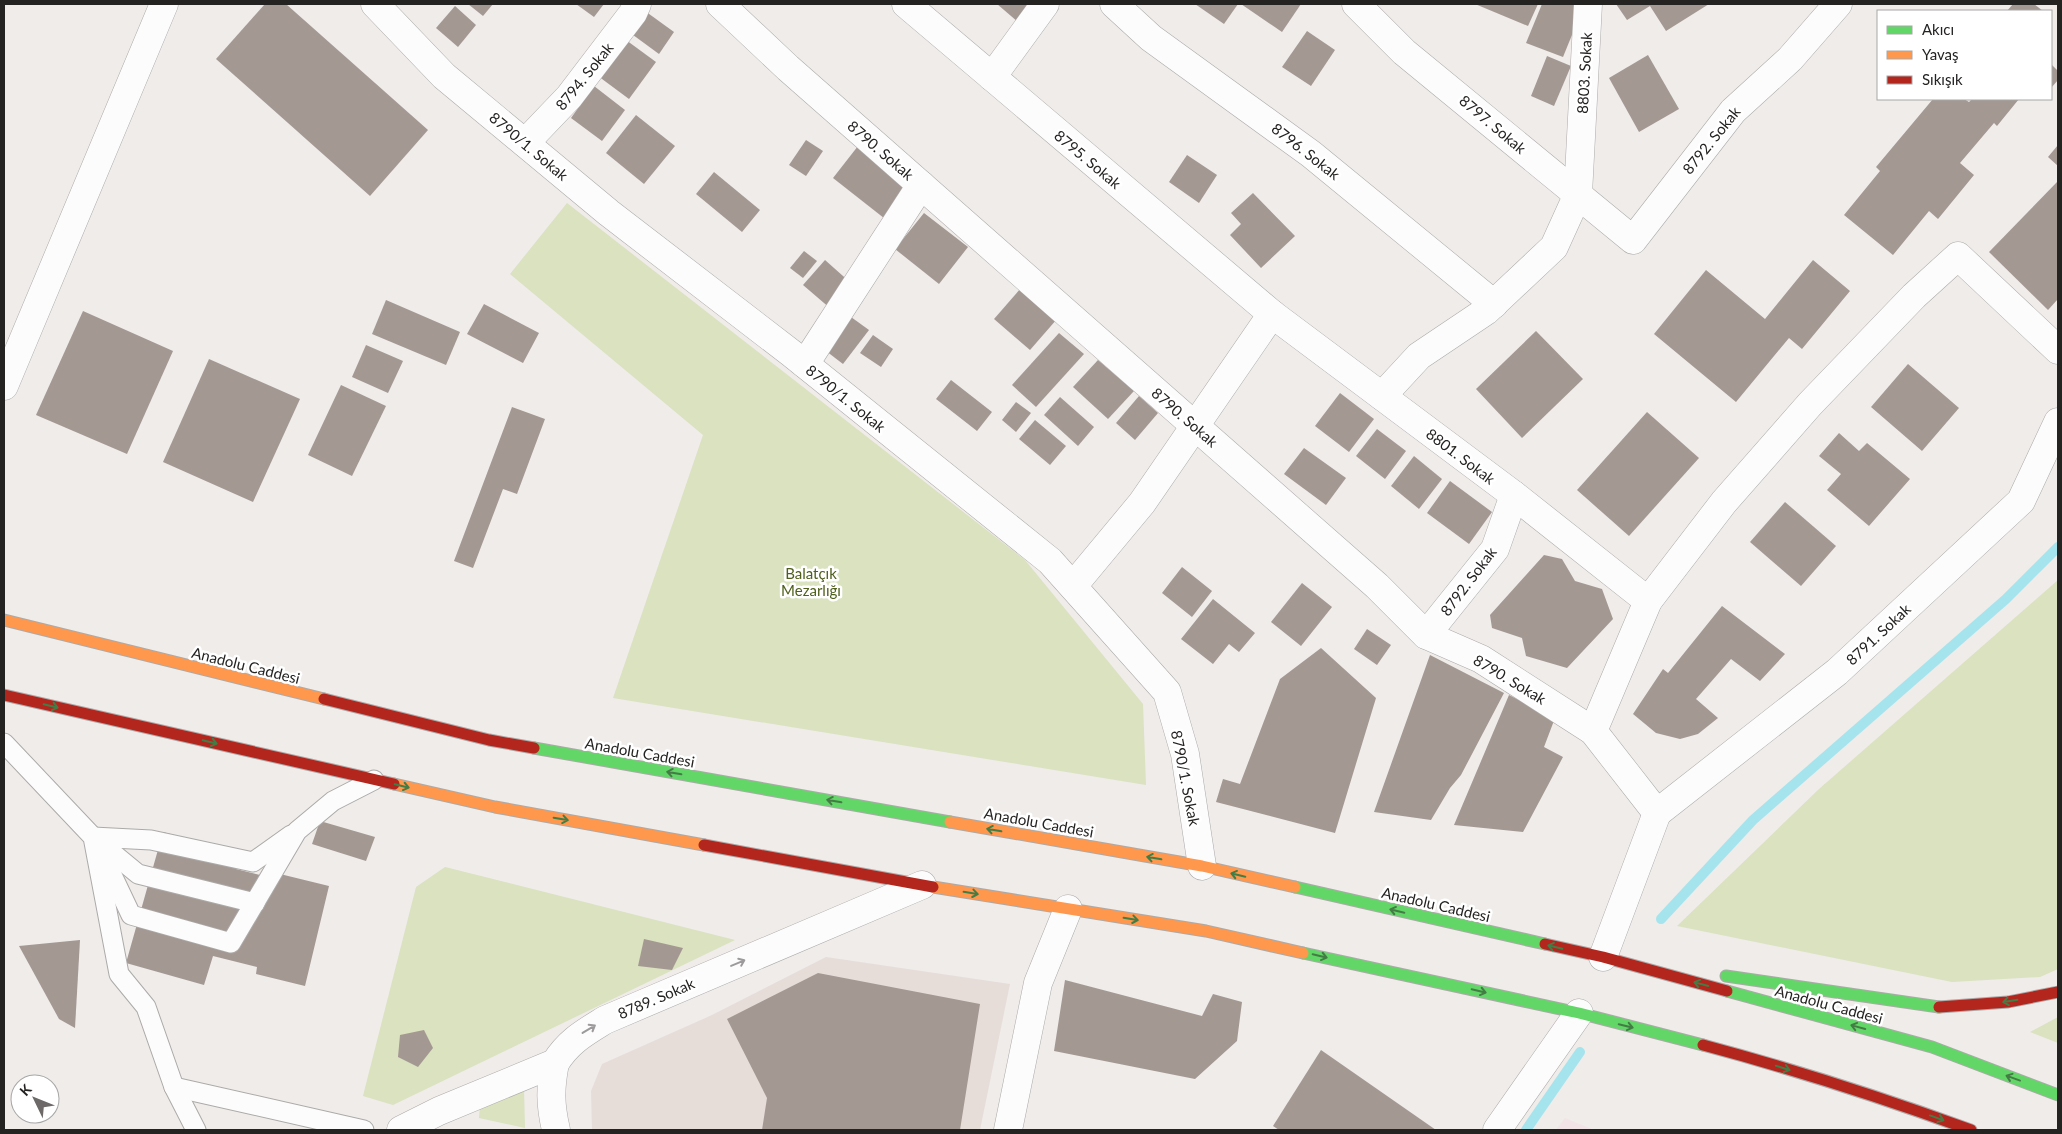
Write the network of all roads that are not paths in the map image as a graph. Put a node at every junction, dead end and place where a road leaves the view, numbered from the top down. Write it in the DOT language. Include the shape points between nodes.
graph roads {
  1 [pos="164,4"];
  2 [pos="375,4"];
  3 [pos="637,4"];
  4 [pos="720,4"];
  5 [pos="906,4"];
  6 [pos="1045,4"];
  7 [pos="1114,4"];
  8 [pos="1356,4"];
  9 [pos="1588,4"];
  10 [pos="1838,4"];
  11 [pos="992,78"];
  12 [pos="525,143"];
  13 [pos="921,185"];
  14 [pos="1578,194"];
  15 [pos="1633,240"];
  16 [pos="1494,304"];
  17 [pos="1272,314"];
  18 [pos="2058,350"];
  19 [pos="805,364"];
  20 [pos="4,386"];
  21 [pos="1382,396"];
  22 [pos="2058,422"];
  23 [pos="1195,426"];
  24 [pos="1514,496"];
  25 [pos="1073,586"];
  26 [pos="1648,601"];
  27 [pos="4,620"];
  28 [pos="1426,635"];
  29 [pos="4,695"];
  30 [pos="1592,731"];
  31 [pos="4,743"];
  32 [pos="374,780"];
  33 [pos="1657,813"];
  34 [pos="297,831"];
  35 [pos="93,837"];
  36 [pos="1202,866"];
  37 [pos="922,885"];
  38 [pos="255,903"];
  39 [pos="1068,909"];
  40 [pos="1602,957"];
  41 [pos="2058,992"];
  42 [pos="1579,1014"];
  43 [pos="555,1063"];
  44 [pos="174,1087"];
  45 [pos="2058,1095"];
  46 [pos="196,1130"];
  47 [pos="364,1130"];
  48 [pos="402,1130"];
  49 [pos="556,1130"];
  50 [pos="1008,1130"];
  51 [pos="1497,1130"];
  52 [pos="1972,1130"];
  1 -- 20 [label="street"];
  2 -- 12 [label="street, 8790/1. Sokak" via="444,76"];
  3 -- 12 [label="street, 8794. Sokak" via="569,96"];
  4 -- 13 [label="street, 8790. Sokak"];
  5 -- 11 [label="street, 8795. Sokak"];
  6 -- 11 [label="street"];
  7 -- 16 [label="street, 8796. Sokak" via="1151,38 1311,154"];
  8 -- 14 [label="street, 8797. Sokak" via="1404,52"];
  9 -- 14 [label="street, 8803. Sokak"];
  10 -- 15 [label="street, 8792. Sokak" via="1790,59 1733,111"];
  11 -- 17 [label="street, 8795. Sokak"];
  12 -- 19 [label="street, 8790/1. Sokak" via="609,213"];
  13 -- 19 [label="street"];
  13 -- 23 [label="street, 8790. Sokak"];
  14 -- 15 [label="street, 8797. Sokak"];
  14 -- 16 [label="street" via="1554,247"];
  16 -- 21 [label="street" via="1419,356"];
  17 -- 21 [label="street, 8801. Sokak"];
  17 -- 23 [label="street"];
  18 -- 26 [label="street" via="1958,256 1914,296 1810,404 1724,502"];
  19 -- 25 [label="street, 8790/1. Sokak" via="1050,561"];
  21 -- 24 [label="street, 8801. Sokak"];
  22 -- 33 [label="street, 8791. Sokak" via="2021,502 1837,672"];
  23 -- 25 [label="street" via="1142,503"];
  23 -- 28 [label="street, 8790. Sokak" via="1377,586"];
  24 -- 26 [label="street, 8801. Sokak"];
  24 -- 28 [label="street, 8792. Sokak" via="1495,549"];
  25 -- 36 [label="street, 8790/1. Sokak" via="1167,692 1185,754"];
  26 -- 30 [label="street"];
  36 -- 27 [label="highway, Anadolu Caddesi, one-way" via="490,740"];
  28 -- 30 [label="street, 8790. Sokak" via="1481,659"];
  29 -- 32 [label="highway, one-way"];
  30 -- 33 [label="street, 8790. Sokak"];
  31 -- 35 [label="lane"];
  32 -- 34 [label="lane" via="333,801"];
  32 -- 37 [label="highway, one-way" via="495,807"];
  33 -- 40 [label="street"];
  34 -- 35 [label="lane" via="253,862 151,840"];
  34 -- 38 [label="lane"];
  35 -- 38 [label="lane" via="138,874"];
  35 -- 38 [label="lane" via="131,915 231,943"];
  35 -- 44 [label="lane" via="119,974 146,1006"];
  40 -- 36 [label="highway, Anadolu Caddesi, one-way"];
  37 -- 39 [label="highway, one-way"];
  43 -- 37 [label="street, 8789. Sokak, one-way" via="565,1047 605,1020"];
  39 -- 42 [label="highway, one-way" via="1206,931"];
  39 -- 50 [label="street" via="1038,984"];
  41 -- 40 [label="highway, one-way" via="2008,1002 1944,1008"];
  45 -- 40 [label="highway, Anadolu Caddesi, one-way" via="1932,1047"];
  42 -- 51 [label="street"];
  42 -- 52 [label="highway, one-way" via="1751,1058"];
  43 -- 48 [label="street" via="439,1111"];
  43 -- 49 [label="street" via="550,1086"];
  44 -- 46 [label="lane"];
  44 -- 47 [label="lane"];
}
